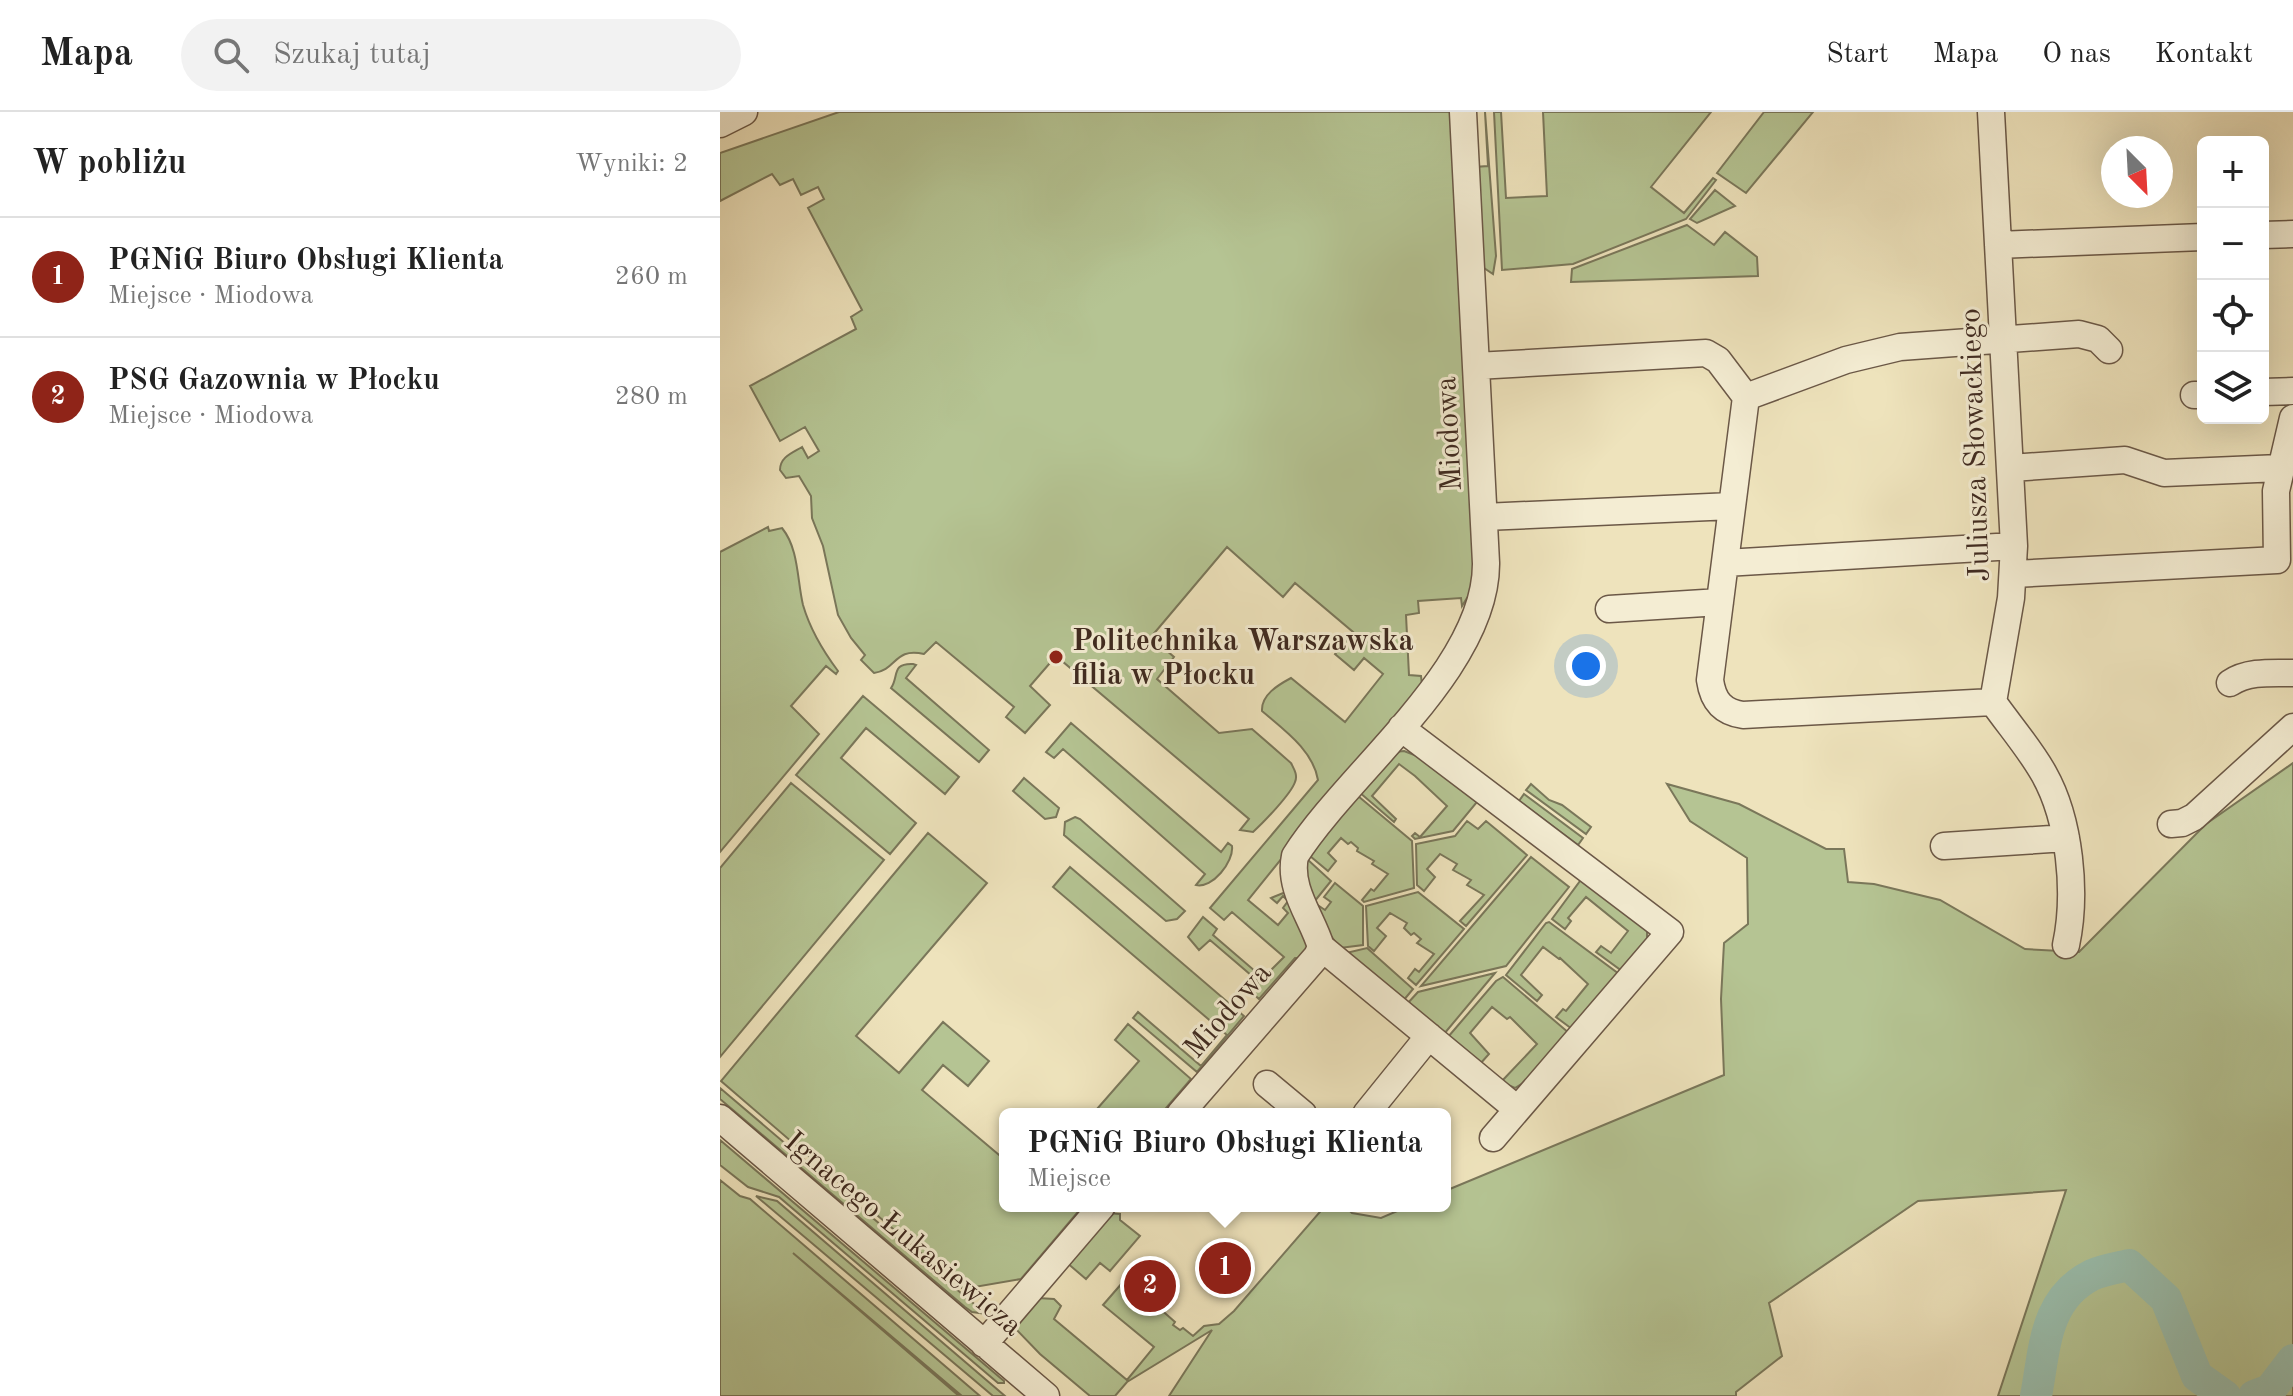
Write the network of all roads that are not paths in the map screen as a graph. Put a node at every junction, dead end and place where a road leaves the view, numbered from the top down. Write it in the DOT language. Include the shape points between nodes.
graph roads {
  1 [pos="737,112"];
  2 [pos="744,112"];
  3 [pos="1463,112"];
  4 [pos="1991,112"];
  5 [pos="720,117"];
  6 [pos="720,124"];
  7 [pos="2293,234"];
  8 [pos="2269,235"];
  9 [pos="2197,237"];
  10 [pos="1998,245"];
  11 [pos="2003,340"];
  12 [pos="2109,350"];
  13 [pos="1476,366"];
  14 [pos="2293,391"];
  15 [pos="2269,392"];
  16 [pos="1746,397"];
  17 [pos="2293,418"];
  18 [pos="2011,468"];
  19 [pos="2284,476"];
  20 [pos="1732,506"];
  21 [pos="1484,517"];
  22 [pos="2014,546"];
  23 [pos="2285,561"];
  24 [pos="1725,563"];
  25 [pos="2014,574"];
  26 [pos="1720,602"];
  27 [pos="1609,609"];
  28 [pos="2293,673"];
  29 [pos="2230,683"];
  30 [pos="1993,702"];
  31 [pos="2293,727"];
  32 [pos="1401,728"];
  33 [pos="2171,824"];
  34 [pos="2066,838"];
  35 [pos="1944,846"];
  36 [pos="2066,945"];
  37 [pos="1321,947"];
  38 [pos="1429,1036"];
  39 [pos="1267,1084"];
  40 [pos="1185,1108"];
  41 [pos="1296,1108"];
  42 [pos="1371,1108"];
  43 [pos="1517,1109"];
  44 [pos="720,1118"];
  45 [pos="720,1135"];
  46 [pos="1493,1138"];
  47 [pos="755,1148"];
  48 [pos="1097,1212"];
  49 [pos="984,1344"];
  50 [pos="1046,1396"];
  1 -- 5 [label="street"];
  2 -- 6 [label="street"];
  3 -- 13 [label="street, Miodowa"];
  4 -- 10 [label="street, Juliusza Słowackiego"];
  7 -- 8 [label="street"];
  9 -- 10 [label="street"];
  10 -- 11 [label="street, Juliusza Słowackiego"];
  11 -- 12 [label="street" via="2079,334 2098,339"];
  11 -- 16 [label="street" via="1900,347 1846,360"];
  11 -- 18 [label="street, Juliusza Słowackiego"];
  13 -- 16 [label="street" via="1706,353 1718,360"];
  13 -- 21 [label="street, Miodowa"];
  14 -- 15 [label="street"];
  16 -- 20 [label="street"];
  17 -- 19 [label="street"];
  18 -- 19 [label="street" via="2125,460 2164,473"];
  18 -- 22 [label="street, Juliusza Słowackiego"];
  19 -- 23 [label="street"];
  20 -- 21 [label="street"];
  20 -- 24 [label="street"];
  21 -- 32 [label="street, Miodowa" via="1486,576 1478,614 1443,676"];
  22 -- 24 [label="street"];
  22 -- 25 [label="street, Juliusza Słowackiego"];
  23 -- 25 [label="street"];
  24 -- 26 [label="street"];
  25 -- 30 [label="street, Juliusza Słowackiego"];
  26 -- 27 [label="street"];
  26 -- 30 [label="street" via="1710,680 1718,704 1729,713"];
  28 -- 29 [label="street" via="2250,674"];
  30 -- 34 [label="street" via="2043,772"];
  31 -- 33 [label="street" via="2194,817"];
  32 -- 37 [label="street, Miodowa" via="1295,856 1294,883"];
  32 -- 43 [label="street" via="1670,932"];
  34 -- 35 [label="street"];
  34 -- 36 [label="street"];
  37 -- 38 [label="street, Miodowa"];
  37 -- 40 [label="street, Miodowa"];
  38 -- 42 [label="street"];
  38 -- 43 [label="street, Miodowa"];
  39 -- 41 [label="street"];
  43 -- 46 [label="street"];
  44 -- 47 [label="street, Ignacego Łukasiewicza"];
  45 -- 47 [label="street"];
  47 -- 49 [label="street, Ignacego Łukasiewicza"];
  48 -- 49 [label="street"];
  49 -- 50 [label="street, Ignacego Łukasiewicza"];
}
